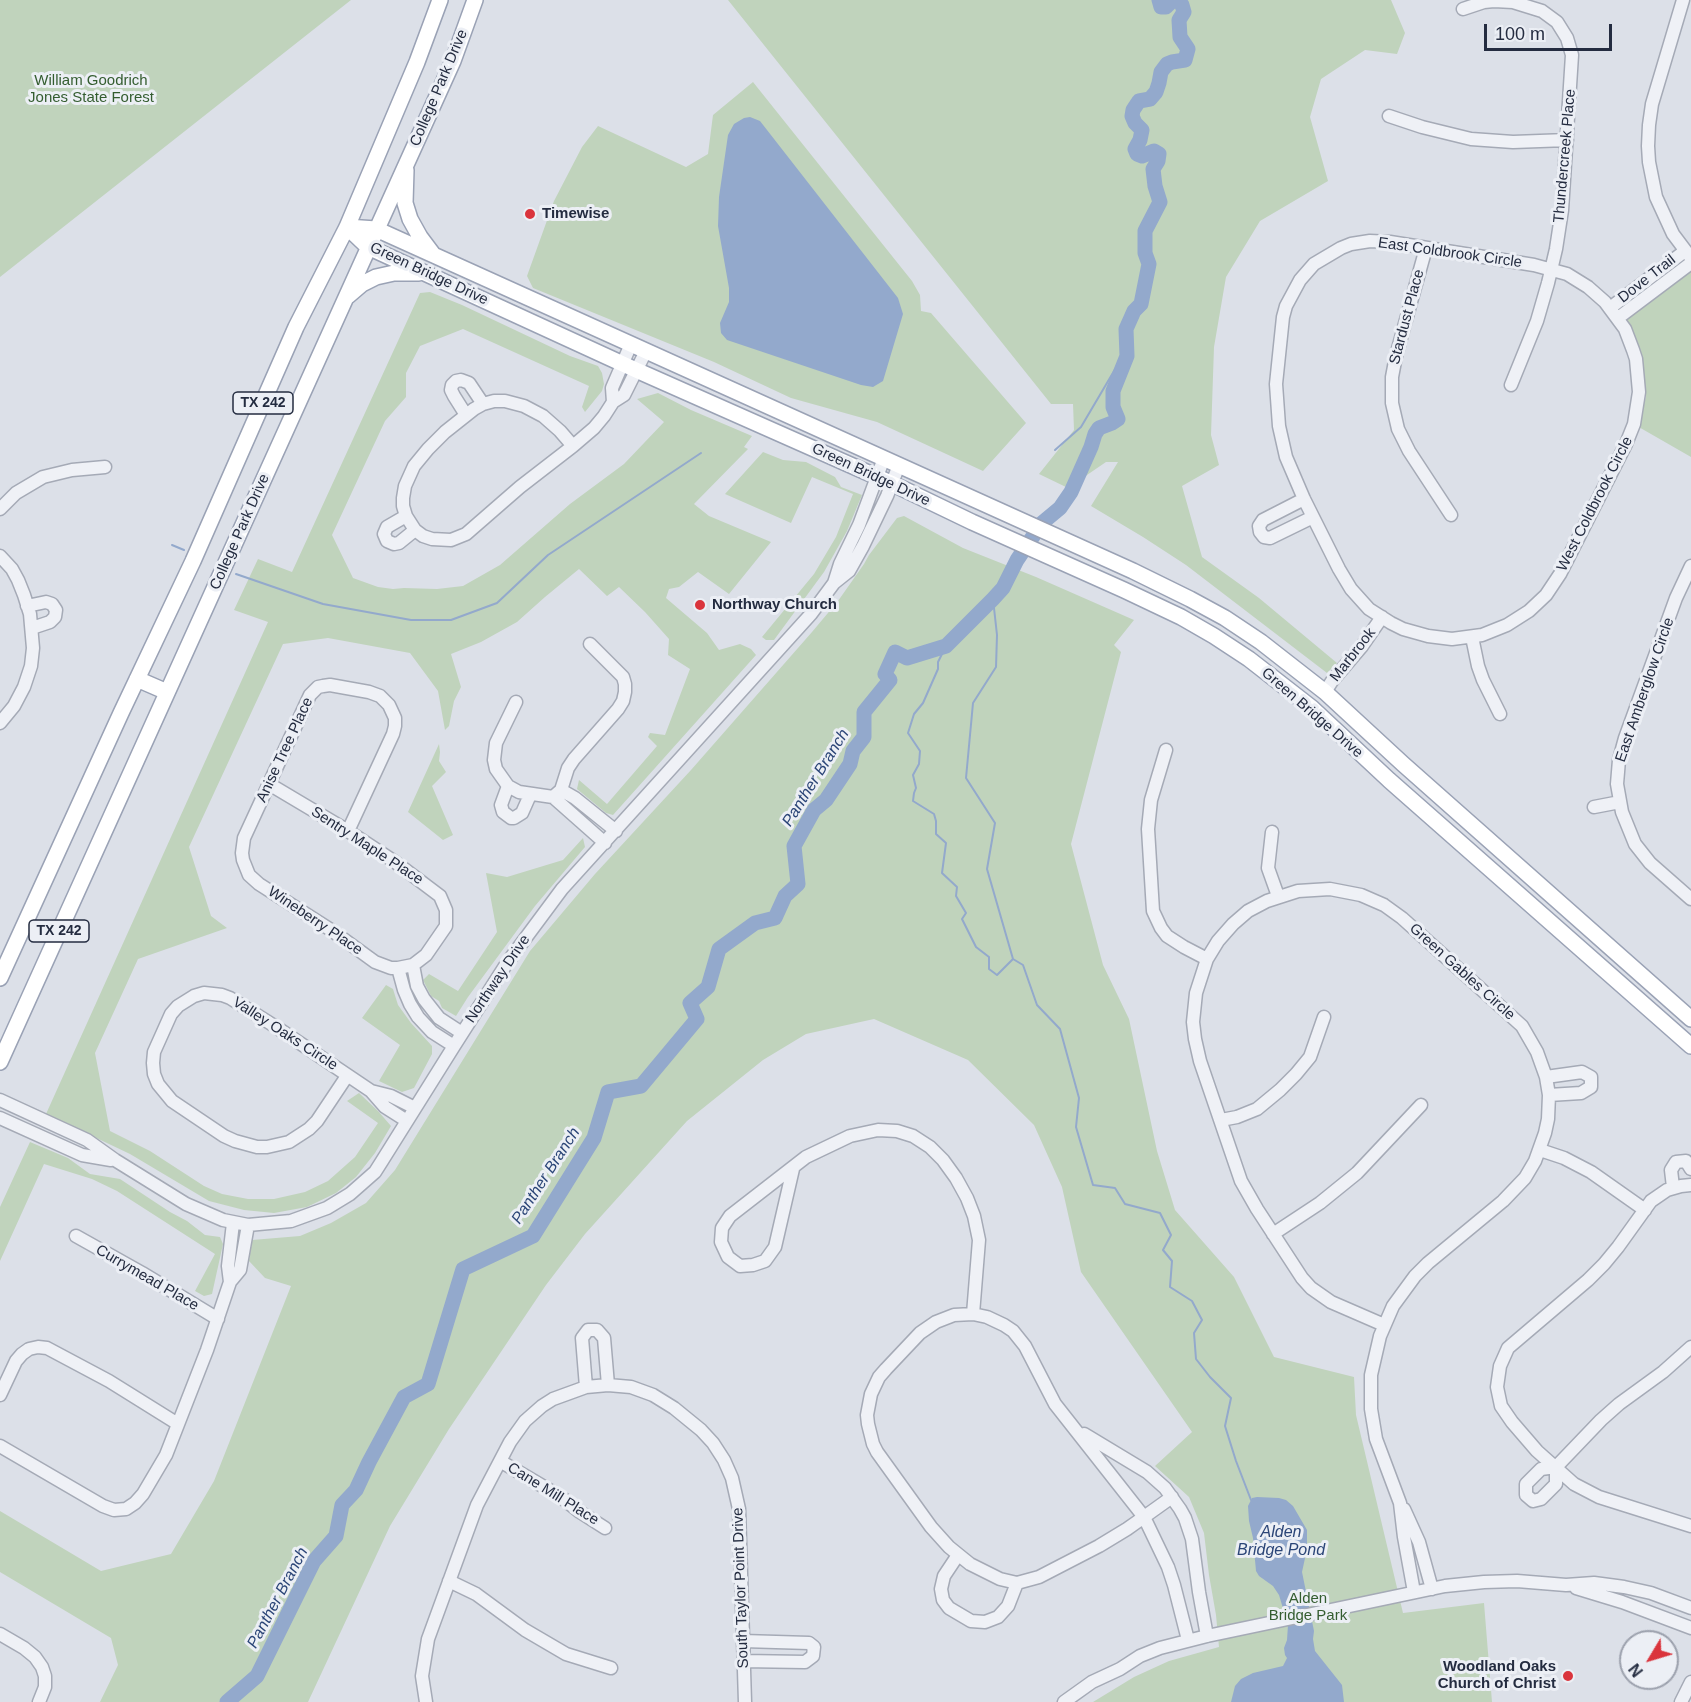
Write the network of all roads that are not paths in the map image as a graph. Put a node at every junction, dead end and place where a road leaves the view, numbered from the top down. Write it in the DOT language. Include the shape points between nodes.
graph roads {
  1 [pos="440,0"];
  2 [pos="475,0"];
  3 [pos="1683,0"];
  4 [pos="1463,9"];
  5 [pos="1389,116"];
  6 [pos="1567,140"];
  7 [pos="406,165"];
  8 [pos="346,227"];
  9 [pos="376,229"];
  10 [pos="368,247"];
  11 [pos="1426,248"];
  12 [pos="1688,254"];
  13 [pos="434,255"];
  14 [pos="1691,263"];
  15 [pos="1551,269"];
  16 [pos="424,273"];
  17 [pos="509,289"];
  18 [pos="345,298"];
  19 [pos="505,309"];
  20 [pos="1614,313"];
  21 [pos="631,344"];
  22 [pos="646,351"];
  23 [pos="629,367"];
  24 [pos="1511,385"];
  25 [pos="483,404"];
  26 [pos="466,415"];
  27 [pos="573,446"];
  28 [pos="884,458"];
  29 [pos="899,465"];
  30 [pos="105,467"];
  31 [pos="884,479"];
  32 [pos="1304,499"];
  33 [pos="0,509"];
  34 [pos="1451,515"];
  35 [pos="406,516"];
  36 [pos="1313,518"];
  37 [pos="415,530"];
  38 [pos="0,556"];
  39 [pos="1691,566"];
  40 [pos="27,606"];
  41 [pos="1382,617"];
  42 [pos="32,628"];
  43 [pos="1214,636"];
  44 [pos="1472,637"];
  45 [pos="590,644"];
  46 [pos="137,680"];
  47 [pos="167,692"];
  48 [pos="1325,692"];
  49 [pos="516,702"];
  50 [pos="1500,714"];
  51 [pos="0,723"];
  52 [pos="1166,750"];
  53 [pos="269,784"];
  54 [pos="508,786"];
  55 [pos="557,793"];
  56 [pos="530,795"];
  57 [pos="1620,802"];
  58 [pos="1594,807"];
  59 [pos="348,831"];
  60 [pos="616,831"];
  61 [pos="1272,832"];
  62 [pos="605,843"];
  63 [pos="243,860"];
  64 [pos="1278,896"];
  65 [pos="1691,899"];
  66 [pos="1207,959"];
  67 [pos="412,965"];
  68 [pos="398,968"];
  69 [pos="0,978"];
  70 [pos="1324,1017"];
  71 [pos="1691,1019"];
  72 [pos="462,1033"];
  73 [pos="454,1046"];
  74 [pos="1691,1046"];
  75 [pos="0,1062"];
  76 [pos="348,1076"];
  77 [pos="1546,1077"];
  78 [pos="370,1091"];
  79 [pos="1549,1095"];
  80 [pos="0,1100"];
  81 [pos="1421,1105"];
  82 [pos="415,1108"];
  83 [pos="0,1118"];
  84 [pos="1221,1120"];
  85 [pos="407,1121"];
  86 [pos="1540,1150"];
  87 [pos="115,1160"];
  88 [pos="793,1169"];
  89 [pos="1691,1170"];
  90 [pos="1691,1185"];
  91 [pos="1673,1187"];
  92 [pos="1645,1210"];
  93 [pos="232,1223"];
  94 [pos="248,1224"];
  95 [pos="1273,1234"];
  96 [pos="76,1236"];
  97 [pos="231,1282"];
  98 [pos="974,1314"];
  99 [pos="218,1320"];
  100 [pos="1384,1325"];
  101 [pos="1691,1347"];
  102 [pos="608,1385"];
  103 [pos="586,1387"];
  104 [pos="0,1395"];
  105 [pos="1070,1421"];
  106 [pos="178,1424"];
  107 [pos="0,1446"];
  108 [pos="500,1461"];
  109 [pos="1556,1467"];
  110 [pos="1172,1497"];
  111 [pos="1400,1503"];
  112 [pos="1144,1517"];
  113 [pos="1691,1526"];
  114 [pos="605,1528"];
  115 [pos="958,1555"];
  116 [pos="449,1581"];
  117 [pos="1017,1583"];
  118 [pos="1566,1585"];
  119 [pos="1432,1588"];
  120 [pos="1414,1592"];
  121 [pos="1691,1608"];
  122 [pos="1691,1628"];
  123 [pos="0,1635"];
  124 [pos="1207,1636"];
  125 [pos="1188,1640"];
  126 [pos="743,1641"];
  127 [pos="743,1661"];
  128 [pos="611,1668"];
  129 [pos="1691,1682"];
  130 [pos="39,1702"];
  131 [pos="426,1702"];
  132 [pos="745,1702"];
  133 [pos="1064,1702"];
  134 [pos="1681,1702"];
  1 -- 8 [label="main road, College Park Drive / TX 242"];
  2 -- 7 [label="main road, College Park Drive / TX 242" via="453,61"];
  3 -- 12 [label="street" via="1652,104 1648,146 1656,196 1673,234"];
  4 -- 6 [label="street, Thundercreek Place" via="1484,2 1513,2 1542,11 1557,22 1572,55"];
  5 -- 6 [label="street" via="1471,139"];
  6 -- 15 [label="street, Thundercreek Place" via="1562,210"];
  7 -- 9 [label="main road, College Park Drive / TX 242"];
  7 -- 13 [label="main road" via="405,203 420,237"];
  8 -- 9 [label="main road, Green Bridge Drive"];
  8 -- 10 [label="main road, Green Bridge Drive"];
  8 -- 46 [label="main road, College Park Drive / TX 242" via="296,327"];
  9 -- 10 [label="main road, College Park Drive / TX 242"];
  9 -- 13 [label="main road, Green Bridge Drive"];
  10 -- 16 [label="main road, Green Bridge Drive"];
  10 -- 18 [label="main road, College Park Drive / TX 242"];
  11 -- 15 [label="street, East Coldbrook Circle"];
  11 -- 32 [label="street, East Coldbrook Circle" via="1380,241 1341,248 1314,264 1290,297 1284,317 1276,398 1284,449"];
  11 -- 34 [label="street, Stardust Place" via="1396,356 1392,403 1408,451"];
  12 -- 20 [label="street, Dove Trail"];
  13 -- 17 [label="main road, Green Bridge Drive"];
  14 -- 20 [label="street, Dove Trail"];
  15 -- 20 [label="street, West Coldbrook Circle" via="1578,279"];
  15 -- 24 [label="street, Thundercreek Place" via="1537,321"];
  16 -- 18 [label="main road" via="376,277"];
  16 -- 19 [label="main road, Green Bridge Drive"];
  17 -- 19 [label="main road"];
  17 -- 21 [label="main road, Green Bridge Drive"];
  18 -- 47 [label="main road, College Park Drive / TX 242"];
  19 -- 23 [label="main road, Green Bridge Drive"];
  20 -- 44 [label="street, West Coldbrook Circle" via="1634,350 1639,381 1637,414 1626,444 1546,595 1512,622"];
  21 -- 22 [label="main road, Green Bridge Drive"];
  21 -- 23 [label="street"];
  22 -- 23 [label="street"];
  22 -- 28 [label="main road, Green Bridge Drive"];
  23 -- 27 [label="street" via="612,388 613,402 604,416"];
  23 -- 31 [label="main road, Green Bridge Drive"];
  25 -- 26 [label="street"];
  25 -- 26 [label="street" via="469,383 456,381 451,390"];
  25 -- 27 [label="street" via="506,400 524,406 543,416"];
  26 -- 35 [label="street" via="414,466 402,498"];
  27 -- 37 [label="street" via="459,538 432,540"];
  28 -- 29 [label="main road, Green Bridge Drive"];
  28 -- 31 [label="street, Northway Drive"];
  29 -- 31 [label="street, Northway Drive"];
  29 -- 48 [label="main road, Green Bridge Drive" via="1190,599 1261,642"];
  30 -- 33 [label="street" via="43,477 16,493"];
  31 -- 43 [label="main road, Green Bridge Drive"];
  31 -- 60 [label="street, Northway Drive" via="834,583 811,614"];
  32 -- 36 [label="street, East Coldbrook Circle"];
  32 -- 36 [label="street" via="1263,520 1260,532 1270,538"];
  35 -- 37 [label="street"];
  35 -- 37 [label="street" via="387,527 387,541 399,543"];
  36 -- 41 [label="street, East Coldbrook Circle" via="1351,589"];
  38 -- 40 [label="street" via="18,580"];
  39 -- 57 [label="street, East Amberglow Circle" via="1621,750 1617,772"];
  40 -- 42 [label="street"];
  40 -- 42 [label="street" via="46,602 56,610 50,622"];
  41 -- 44 [label="street, West Coldbrook Circle" via="1403,629 1428,636"];
  41 -- 48 [label="street, Marbrook"];
  42 -- 51 [label="street" via="28,677 14,706"];
  43 -- 48 [label="main road" via="1268,663 1314,699"];
  43 -- 74 [label="main road, Green Bridge Drive" via="1312,708"];
  44 -- 50 [label="street" via="1483,680"];
  45 -- 55 [label="street" via="622,677 625,692 618,709 574,759"];
  46 -- 47 [label="main road"];
  46 -- 69 [label="main road, College Park Drive / TX 242"];
  47 -- 75 [label="main road, College Park Drive / TX 242"];
  48 -- 71 [label="main road, Green Bridge Drive"];
  49 -- 54 [label="street" via="500,734 494,760"];
  52 -- 66 [label="street" via="1151,800 1148,829 1153,911 1167,936"];
  53 -- 59 [label="street, Sentry Maple Place"];
  53 -- 59 [label="street, Anise Tree Place" via="310,695 318,687 330,685 380,696 393,711 395,726"];
  53 -- 63 [label="street, Anise Tree Place" via="244,838"];
  54 -- 56 [label="street"];
  54 -- 56 [label="street" via="501,805 511,818 522,813"];
  55 -- 56 [label="street"];
  55 -- 60 [label="street" via="575,798"];
  55 -- 62 [label="street"];
  57 -- 58 [label="street"];
  57 -- 65 [label="street, East Amberglow Circle" via="1641,852"];
  59 -- 67 [label="street, Sentry Maple Place" via="434,890 444,903 446,926 426,955"];
  60 -- 62 [label="street, Northway Drive"];
  61 -- 64 [label="street" via="1268,868"];
  62 -- 72 [label="street, Northway Drive" via="562,889"];
  63 -- 68 [label="street, Wineberry Place" via="249,875 259,884 375,962"];
  64 -- 66 [label="street, Green Gables Circle" via="1233,924"];
  64 -- 77 [label="street, Green Gables Circle" via="1330,889 1361,895 1384,905 1514,1017 1529,1036"];
  66 -- 84 [label="street, Green Gables Circle" via="1196,993 1193,1022 1197,1048"];
  67 -- 68 [label="street"];
  67 -- 72 [label="street" via="424,999 439,1018"];
  68 -- 73 [label="street" via="418,1017"];
  70 -- 84 [label="street" via="1310,1057 1296,1074 1257,1109"];
  72 -- 73 [label="street, Northway Drive"];
  73 -- 82 [label="street, Northway Drive"];
  76 -- 76 [label="street, Valley Oaks Circle" via="230,998 214,993 194,996 178,1006 154,1052 154,1074 172,1101 235,1142 257,1147 289,1142 300,1136 317,1121"];
  76 -- 78 [label="street, Valley Oaks Circle"];
  77 -- 79 [label="street, Green Gables Circle"];
  77 -- 79 [label="street" via="1582,1072 1591,1077 1591,1087 1581,1093"];
  78 -- 82 [label="street, Valley Oaks Circle"];
  78 -- 85 [label="street, Valley Oaks Circle"];
  79 -- 86 [label="street, Green Gables Circle"];
  80 -- 87 [label="street, Northway Drive" via="87,1140"];
  81 -- 95 [label="street" via="1357,1173"];
  82 -- 85 [label="street, Northway Drive"];
  83 -- 87 [label="street, Northway Drive" via="82,1155"];
  84 -- 95 [label="street, Green Gables Circle" via="1242,1181"];
  85 -- 94 [label="street, Northway Drive" via="375,1172 339,1201 291,1221"];
  86 -- 92 [label="street" via="1591,1172"];
  86 -- 100 [label="street, Green Gables Circle" via="1525,1178 1510,1194 1415,1276"];
  87 -- 93 [label="street, Northway Drive" via="186,1204"];
  88 -- 88 [label="street" via="775,1247 765,1261 740,1266 728,1257 720,1242 722,1228 730,1216"];
  88 -- 98 [label="street" via="829,1145 868,1131 897,1131 930,1147 956,1178 974,1216 979,1251"];
  89 -- 91 [label="street" via="1686,1161 1676,1162 1671,1170"];
  90 -- 91 [label="street"];
  91 -- 92 [label="street" via="1651,1201"];
  92 -- 109 [label="street" via="1604,1264 1508,1348 1500,1366 1497,1387 1506,1415"];
  93 -- 94 [label="street, Northway Drive"];
  93 -- 97 [label="street" via="228,1266"];
  94 -- 97 [label="street" via="240,1270"];
  95 -- 100 [label="street, Green Gables Circle" via="1311,1288 1331,1302"];
  96 -- 99 [label="street, Currymead Place"];
  97 -- 99 [label="street"];
  98 -- 105 [label="street" via="995,1320 1019,1338 1050,1396"];
  98 -- 115 [label="street" via="944,1318 920,1333 879,1377 867,1415 869,1434 877,1452 930,1527"];
  99 -- 106 [label="street"];
  100 -- 111 [label="street, Green Gables Circle" via="1373,1363 1371,1409 1376,1439"];
  101 -- 109 [label="street" via="1601,1420"];
  102 -- 103 [label="street, South Taylor Point Drive"];
  102 -- 103 [label="street" via="603,1338 597,1330 588,1330 582,1338"];
  102 -- 126 [label="street, South Taylor Point Drive" via="631,1387 664,1401 701,1430 724,1460 739,1509"];
  103 -- 108 [label="street, South Taylor Point Drive" via="553,1399 533,1413"];
  104 -- 106 [label="street" via="22,1354 38,1347 47,1348"];
  105 -- 110 [label="street" via="1088,1437 1147,1472"];
  105 -- 112 [label="street"];
  106 -- 107 [label="street" via="166,1455 143,1494 126,1509 103,1506"];
  108 -- 114 [label="street, Cane Mill Place"];
  108 -- 116 [label="street, South Taylor Point Drive" via="477,1505"];
  109 -- 113 [label="street" via="1574,1484 1599,1497"];
  110 -- 112 [label="street"];
  110 -- 124 [label="street" via="1192,1539"];
  111 -- 119 [label="street, Green Gables Circle" via="1417,1535"];
  111 -- 120 [label="street, Green Gables Circle"];
  112 -- 117 [label="street" via="1100,1546 1030,1581"];
  112 -- 125 [label="street" via="1168,1567"];
  115 -- 117 [label="street" via="991,1576"];
  115 -- 117 [label="street" via="944,1576 943,1600 971,1621 985,1622 998,1617 1008,1606"];
  116 -- 128 [label="street" via="476,1594 566,1654"];
  116 -- 131 [label="street, South Taylor Point Drive" via="425,1650 422,1676"];
  118 -- 119 [label="street" via="1484,1582"];
  118 -- 121 [label="street" via="1624,1587"];
  118 -- 122 [label="street"];
  119 -- 120 [label="street"];
  120 -- 124 [label="street"];
  123 -- 130 [label="street" via="24,1648 42,1667 45,1687"];
  124 -- 125 [label="street"];
  125 -- 133 [label="street" via="1140,1656"];
  126 -- 127 [label="street, South Taylor Point Drive"];
  126 -- 127 [label="street" via="809,1643 814,1647 813,1656 805,1662"];
  127 -- 132 [label="street, South Taylor Point Drive"];
  129 -- 134 [label="street"];
}
